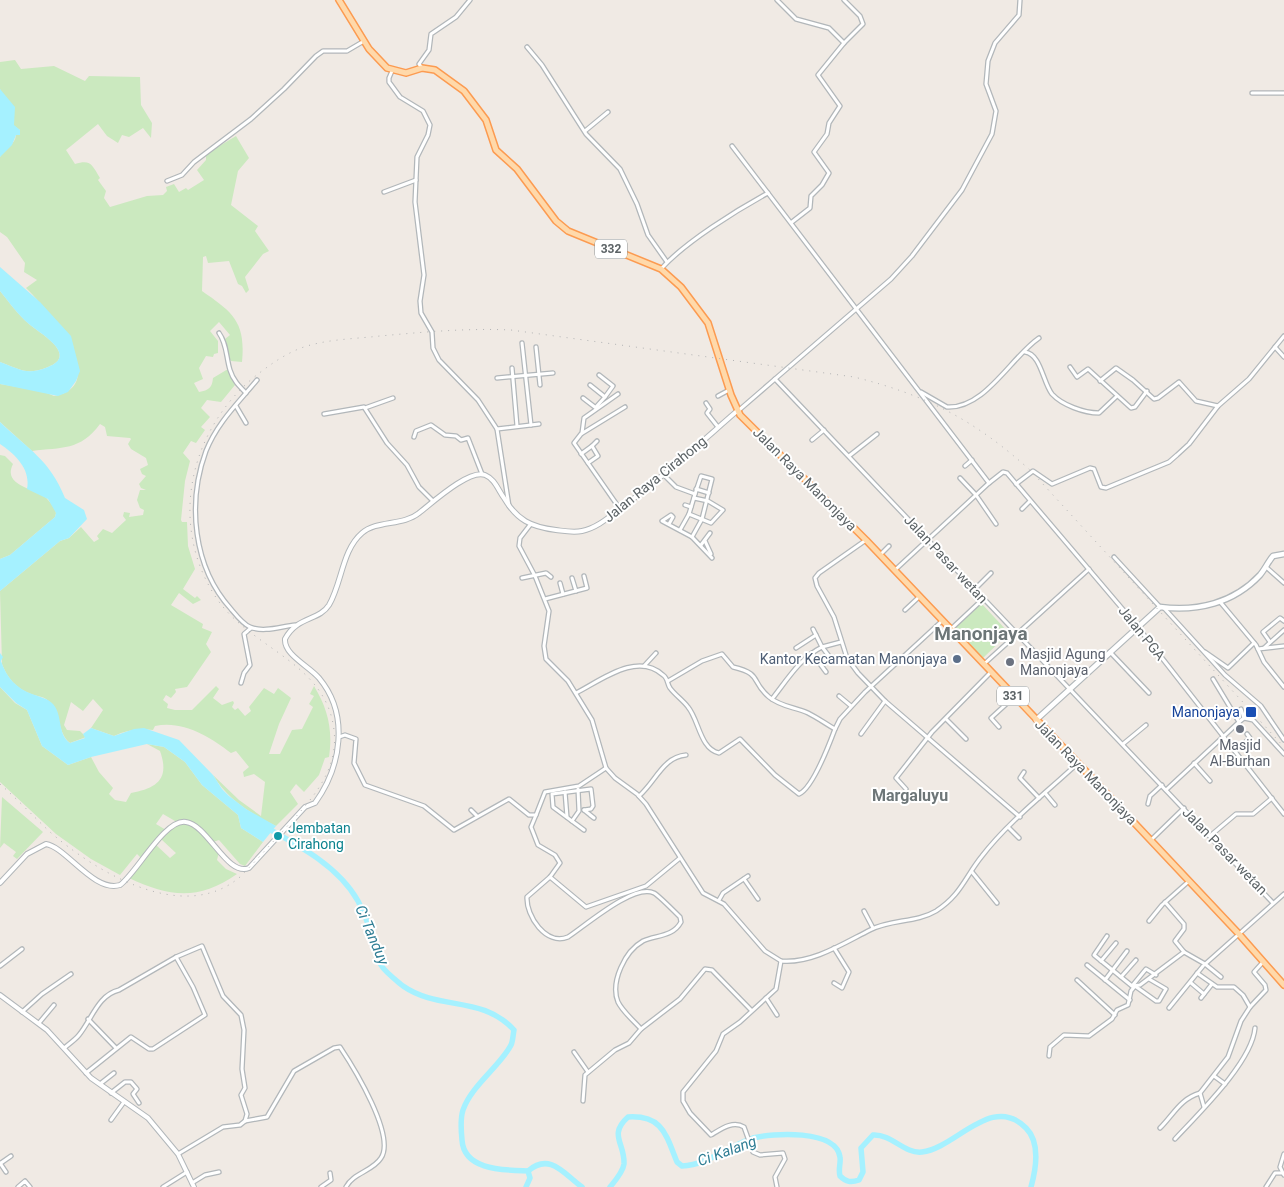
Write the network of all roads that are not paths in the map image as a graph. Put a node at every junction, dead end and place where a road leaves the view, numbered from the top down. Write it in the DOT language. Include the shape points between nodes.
graph roads {
  1 [pos="339,0"];
  2 [pos="470,0"];
  3 [pos="777,0"];
  4 [pos="844,0"];
  5 [pos="1020,0"];
  6 [pos="364,40"];
  7 [pos="844,43"];
  8 [pos="527,47"];
  9 [pos="422,68"];
  10 [pos="392,71"];
  11 [pos="1252,93"];
  12 [pos="1284,94"];
  13 [pos="608,112"];
  14 [pos="584,131"];
  15 [pos="732,146"];
  16 [pos="416,180"];
  17 [pos="167,181"];
  18 [pos="384,192"];
  19 [pos="768,193"];
  20 [pos="792,222"];
  21 [pos="667,262"];
  22 [pos="661,269"];
  23 [pos="857,309"];
  24 [pos="219,333"];
  25 [pos="1284,336"];
  26 [pos="1039,338"];
  27 [pos="522,343"];
  28 [pos="536,347"];
  29 [pos="1274,347"];
  30 [pos="1024,352"];
  31 [pos="1284,357"];
  32 [pos="1070,367"];
  33 [pos="512,368"];
  34 [pos="552,373"];
  35 [pos="539,374"];
  36 [pos="526,375"];
  37 [pos="599,375"];
  38 [pos="513,376"];
  39 [pos="497,378"];
  40 [pos="775,379"];
  41 [pos="257,380"];
  42 [pos="1100,381"];
  43 [pos="540,385"];
  44 [pos="590,386"];
  45 [pos="730,390"];
  46 [pos="1147,391"];
  47 [pos="920,392"];
  48 [pos="246,394"];
  49 [pos="618,394"];
  50 [pos="718,396"];
  51 [pos="1117,396"];
  52 [pos="605,397"];
  53 [pos="393,398"];
  54 [pos="583,398"];
  55 [pos="706,402"];
  56 [pos="236,406"];
  57 [pos="1218,406"];
  58 [pos="625,407"];
  59 [pos="365,408"];
  60 [pos="596,408"];
  61 [pos="737,411"];
  62 [pos="324,414"];
  63 [pos="246,423"];
  64 [pos="539,424"];
  65 [pos="531,425"];
  66 [pos="518,426"];
  67 [pos="718,427"];
  68 [pos="497,429"];
  69 [pos="824,430"];
  70 [pos="582,432"];
  71 [pos="877,434"];
  72 [pos="414,437"];
  73 [pos="812,440"];
  74 [pos="597,441"];
  75 [pos="592,446"];
  76 [pos="580,454"];
  77 [pos="849,456"];
  78 [pos="972,460"];
  79 [pos="588,463"];
  80 [pos="964,466"];
  81 [pos="482,474"];
  82 [pos="664,474"];
  83 [pos="960,478"];
  84 [pos="989,482"];
  85 [pos="1016,484"];
  86 [pos="709,493"];
  87 [pos="695,494"];
  88 [pos="976,495"];
  89 [pos="432,500"];
  90 [pos="708,501"];
  91 [pos="1030,501"];
  92 [pos="685,505"];
  93 [pos="509,506"];
  94 [pos="691,507"];
  95 [pos="620,509"];
  96 [pos="1022,509"];
  97 [pos="689,514"];
  98 [pos="702,519"];
  99 [pos="669,524"];
  100 [pos="996,524"];
  101 [pos="530,525"];
  102 [pos="680,530"];
  103 [pos="710,534"];
  104 [pos="692,538"];
  105 [pos="866,540"];
  106 [pos="928,540"];
  107 [pos="705,541"];
  108 [pos="702,545"];
  109 [pos="889,546"];
  110 [pos="1284,554"];
  111 [pos="879,555"];
  112 [pos="1114,557"];
  113 [pos="1266,567"];
  114 [pos="1089,569"];
  115 [pos="894,571"];
  116 [pos="991,573"];
  117 [pos="535,576"];
  118 [pos="551,576"];
  119 [pos="584,576"];
  120 [pos="522,578"];
  121 [pos="572,578"];
  122 [pos="560,583"];
  123 [pos="1284,583"];
  124 [pos="975,590"];
  125 [pos="576,591"];
  126 [pos="563,594"];
  127 [pos="919,596"];
  128 [pos="983,599"];
  129 [pos="545,600"];
  130 [pos="1221,603"];
  131 [pos="1162,607"];
  132 [pos="905,610"];
  133 [pos="942,620"];
  134 [pos="1284,621"];
  135 [pos="295,625"];
  136 [pos="1137,626"];
  137 [pos="251,628"];
  138 [pos="813,629"];
  139 [pos="951,629"];
  140 [pos="1284,630"];
  141 [pos="1016,633"];
  142 [pos="816,634"];
  143 [pos="842,642"];
  144 [pos="1254,642"];
  145 [pos="1270,642"];
  146 [pos="1284,646"];
  147 [pos="822,647"];
  148 [pos="796,648"];
  149 [pos="1264,648"];
  150 [pos="1258,649"];
  151 [pos="1203,650"];
  152 [pos="656,652"];
  153 [pos="1109,652"];
  154 [pos="812,653"];
  155 [pos="832,660"];
  156 [pos="983,664"];
  157 [pos="644,666"];
  158 [pos="826,672"];
  159 [pos="991,672"];
  160 [pos="1213,679"];
  161 [pos="667,681"];
  162 [pos="241,683"];
  163 [pos="871,687"];
  164 [pos="1284,687"];
  165 [pos="1070,688"];
  166 [pos="1149,692"];
  167 [pos="576,694"];
  168 [pos="839,696"];
  169 [pos="1014,697"];
  170 [pos="772,699"];
  171 [pos="885,701"];
  172 [pos="851,706"];
  173 [pos="1240,709"];
  174 [pos="1244,718"];
  175 [pos="946,719"];
  176 [pos="1036,720"];
  177 [pos="1239,722"];
  178 [pos="1146,725"];
  179 [pos="999,727"];
  180 [pos="835,729"];
  181 [pos="861,734"];
  182 [pos="1247,734"];
  183 [pos="1225,736"];
  184 [pos="339,737"];
  185 [pos="928,737"];
  186 [pos="966,739"];
  187 [pos="1284,740"];
  188 [pos="1124,744"];
  189 [pos="1236,750"];
  190 [pos="1284,754"];
  191 [pos="686,755"];
  192 [pos="1078,762"];
  193 [pos="1194,764"];
  194 [pos="606,768"];
  195 [pos="1024,772"];
  196 [pos="1210,781"];
  197 [pos="1162,785"];
  198 [pos="579,788"];
  199 [pos="906,789"];
  200 [pos="1166,790"];
  201 [pos="565,792"];
  202 [pos="1045,793"];
  203 [pos="639,796"];
  204 [pos="1039,798"];
  205 [pos="1272,798"];
  206 [pos="1148,804"];
  207 [pos="1055,805"];
  208 [pos="580,807"];
  209 [pos="1184,808"];
  210 [pos="472,810"];
  211 [pos="584,810"];
  212 [pos="1284,814"];
  213 [pos="536,815"];
  214 [pos="590,815"];
  215 [pos="478,816"];
  216 [pos="1020,817"];
  217 [pos="567,818"];
  218 [pos="572,821"];
  219 [pos="1008,828"];
  220 [pos="584,830"];
  221 [pos="1210,836"];
  222 [pos="1019,838"];
  223 [pos="1151,840"];
  224 [pos="680,858"];
  225 [pos="972,872"];
  226 [pos="748,876"];
  227 [pos="550,877"];
  228 [pos="744,879"];
  229 [pos="1189,881"];
  230 [pos="0,883"];
  231 [pos="646,886"];
  232 [pos="645,892"];
  233 [pos="1284,894"];
  234 [pos="758,899"];
  235 [pos="718,900"];
  236 [pos="1165,902"];
  237 [pos="997,903"];
  238 [pos="1273,903"];
  239 [pos="864,911"];
  240 [pos="1149,921"];
  241 [pos="873,928"];
  242 [pos="1238,933"];
  243 [pos="1107,936"];
  244 [pos="1116,943"];
  245 [pos="834,948"];
  246 [pos="22,949"];
  247 [pos="1127,951"];
  248 [pos="1184,952"];
  249 [pos="176,957"];
  250 [pos="1136,960"];
  251 [pos="781,961"];
  252 [pos="1101,961"];
  253 [pos="1263,962"];
  254 [pos="1206,964"];
  255 [pos="1087,965"];
  256 [pos="0,966"];
  257 [pos="1112,970"];
  258 [pos="1197,973"];
  259 [pos="71,974"];
  260 [pos="1156,975"];
  261 [pos="1121,977"];
  262 [pos="1221,977"];
  263 [pos="1149,979"];
  264 [pos="1077,980"];
  265 [pos="1105,980"];
  266 [pos="834,983"];
  267 [pos="1191,983"];
  268 [pos="1212,984"];
  269 [pos="1284,985"];
  270 [pos="1133,986"];
  271 [pos="1204,994"];
  272 [pos="0,995"];
  273 [pos="766,998"];
  274 [pos="1201,998"];
  275 [pos="1130,1001"];
  276 [pos="54,1004"];
  277 [pos="1169,1008"];
  278 [pos="1250,1008"];
  279 [pos="752,1010"];
  280 [pos="22,1012"];
  281 [pos="776,1015"];
  282 [pos="1115,1015"];
  283 [pos="88,1020"];
  284 [pos="39,1023"];
  285 [pos="1255,1028"];
  286 [pos="641,1029"];
  287 [pos="64,1048"];
  288 [pos="116,1048"];
  289 [pos="574,1052"];
  290 [pos="1049,1056"];
  291 [pos="588,1072"];
  292 [pos="86,1073"];
  293 [pos="114,1073"];
  294 [pos="1214,1076"];
  295 [pos="1224,1084"];
  296 [pos="99,1085"];
  297 [pos="1200,1092"];
  298 [pos="111,1094"];
  299 [pos="583,1101"];
  300 [pos="124,1102"];
  301 [pos="138,1103"];
  302 [pos="1204,1107"];
  303 [pos="110,1120"];
  304 [pos="246,1121"];
  305 [pos="1160,1128"];
  306 [pos="1176,1139"];
  307 [pos="178,1154"];
  308 [pos="1284,1154"];
  309 [pos="11,1156"];
  310 [pos="0,1163"];
  311 [pos="6,1172"];
  312 [pos="187,1172"];
  313 [pos="219,1172"];
  314 [pos="330,1173"];
  315 [pos="1283,1174"];
  316 [pos="193,1185"];
  317 [pos="18,1187"];
  318 [pos="30,1187"];
  319 [pos="163,1187"];
  320 [pos="321,1187"];
  321 [pos="346,1187"];
  322 [pos="777,1187"];
  323 [pos="1266,1187"];
  1 -- 6 [label="main road"];
  2 -- 9 [label="street" via="456,17 431,34 428,51 419,64"];
  3 -- 7 [label="street" via="796,19 829,28"];
  4 -- 7 [label="street" via="860,16 863,24"];
  5 -- 23 [label="street" via="1019,15 995,43 986,69 986,84 996,111 984,153 962,190 912,256 887,284"];
  6 -- 10 [label="main road" via="376,59"];
  6 -- 17 [label="street" via="347,51 323,51 316,56 251,119 194,162 182,175"];
  7 -- 20 [label="street" via="818,75 840,106 829,123 824,140 814,152 829,173 812,193 810,208"];
  8 -- 14 [label="street"];
  9 -- 10 [label="main road" via="406,73"];
  9 -- 22 [label="main road, 332" via="435,70 466,94 486,120 496,150 517,169 556,221 576,235"];
  10 -- 16 [label="street" via="389,82 400,96 423,111 430,125 417,157"];
  11 -- 12 [label="street"];
  13 -- 14 [label="street"];
  14 -- 21 [label="street" via="621,171 648,235"];
  15 -- 19 [label="street"];
  16 -- 18 [label="street"];
  16 -- 68 [label="street" via="415,202 424,275 421,313 432,332 432,348 478,400"];
  19 -- 20 [label="street"];
  19 -- 21 [label="street" via="746,204"];
  20 -- 23 [label="street"];
  21 -- 22 [label="street"];
  22 -- 45 [label="main road, 332" via="681,287 706,318"];
  23 -- 40 [label="street"];
  23 -- 47 [label="street"];
  24 -- 48 [label="street" via="225,341 234,380"];
  25 -- 29 [label="street"];
  26 -- 30 [label="street"];
  27 -- 36 [label="street"];
  28 -- 35 [label="street"];
  29 -- 31 [label="street"];
  29 -- 57 [label="street" via="1248,379"];
  30 -- 47 [label="street" via="993,384 971,400 947,407"];
  30 -- 51 [label="street" via="1034,357 1051,393 1068,405 1099,413"];
  32 -- 42 [label="street" via="1077,377 1086,369"];
  33 -- 38 [label="street"];
  34 -- 35 [label="street"];
  35 -- 36 [label="street"];
  35 -- 43 [label="street"];
  36 -- 38 [label="street"];
  36 -- 65 [label="street"];
  37 -- 52 [label="street" via="612,386"];
  38 -- 39 [label="street"];
  38 -- 66 [label="street"];
  40 -- 61 [label="street"];
  40 -- 69 [label="street, Jalan Pasar wetan"];
  41 -- 48 [label="street"];
  42 -- 46 [label="street" via="1116,368"];
  42 -- 51 [label="street"];
  44 -- 52 [label="street"];
  45 -- 50 [label="street"];
  45 -- 61 [label="main road, 332"];
  46 -- 51 [label="street" via="1132,408"];
  46 -- 57 [label="street" via="1156,399 1179,382 1196,401"];
  47 -- 78 [label="street"];
  48 -- 56 [label="street"];
  49 -- 60 [label="street"];
  52 -- 60 [label="street"];
  53 -- 59 [label="street"];
  54 -- 60 [label="street"];
  55 -- 67 [label="street" via="710,409 707,413"];
  56 -- 63 [label="street"];
  56 -- 137 [label="street" via="223,419 206,451 194,517 202,554 216,591"];
  57 -- 85 [label="street" via="1173,459 1106,488 1101,487 1094,469 1090,468 1052,484 1033,470"];
  58 -- 70 [label="street"];
  59 -- 62 [label="street"];
  59 -- 89 [label="street" via="386,443 407,465 419,488"];
  60 -- 70 [label="street" via="583,420"];
  61 -- 67 [label="street, Jalan Raya Cirahong"];
  61 -- 105 [label="main road, Jalan Raya Manonjaya / 331"];
  64 -- 65 [label="street"];
  65 -- 66 [label="street"];
  66 -- 68 [label="street"];
  67 -- 82 [label="street, Jalan Raya Cirahong"];
  68 -- 93 [label="street"];
  69 -- 73 [label="street"];
  69 -- 77 [label="street, Jalan Pasar wetan"];
  70 -- 76 [label="street" via="574,443"];
  71 -- 77 [label="street"];
  72 -- 81 [label="street" via="416,432 431,426 462,441 468,438"];
  74 -- 75 [label="street"];
  75 -- 76 [label="street"];
  75 -- 79 [label="street" via="598,456"];
  76 -- 79 [label="street"];
  77 -- 106 [label="street, Jalan Pasar wetan"];
  78 -- 80 [label="street"];
  78 -- 84 [label="street"];
  79 -- 95 [label="street"];
  81 -- 89 [label="street" via="472,475"];
  81 -- 93 [label="street, Jalan Raya Cirahong" via="494,482"];
  82 -- 87 [label="street" via="676,487"];
  82 -- 95 [label="street, Jalan Raya Cirahong"];
  83 -- 88 [label="street"];
  84 -- 85 [label="street, Jalan PGA" via="1003,472"];
  84 -- 88 [label="street"];
  85 -- 91 [label="street, Jalan PGA"];
  86 -- 87 [label="street"];
  86 -- 87 [label="street" via="712,479 701,476"];
  86 -- 90 [label="street"];
  87 -- 90 [label="street"];
  87 -- 94 [label="street"];
  88 -- 100 [label="street"];
  88 -- 106 [label="street"];
  89 -- 135 [label="street" via="416,516 361,533 328,607"];
  90 -- 98 [label="street"];
  90 -- 98 [label="street" via="723,510 711,523"];
  91 -- 96 [label="street"];
  91 -- 114 [label="street, Jalan PGA"];
  92 -- 94 [label="street"];
  93 -- 101 [label="street, Jalan Raya Cirahong"];
  94 -- 97 [label="street"];
  95 -- 101 [label="street, Jalan Raya Cirahong" via="584,531 569,532"];
  97 -- 98 [label="street"];
  97 -- 102 [label="street"];
  98 -- 104 [label="street"];
  99 -- 102 [label="street"];
  101 -- 117 [label="street" via="520,538 519,546"];
  102 -- 104 [label="street"];
  103 -- 107 [label="street"];
  104 -- 108 [label="street"];
  105 -- 111 [label="main road, Jalan Raya Manonjaya / 331"];
  105 -- 143 [label="street" via="815,578"];
  106 -- 115 [label="street"];
  106 -- 124 [label="street, Jalan Pasar wetan"];
  107 -- 108 [label="street"];
  107 -- 108 [label="street" via="712,556"];
  109 -- 111 [label="street"];
  110 -- 113 [label="main road" via="1276,554"];
  111 -- 115 [label="main road, Jalan Raya Manonjaya / 331"];
  112 -- 131 [label="street"];
  113 -- 123 [label="street"];
  113 -- 130 [label="main road" via="1252,582"];
  114 -- 136 [label="street, Jalan PGA"];
  114 -- 141 [label="street"];
  115 -- 127 [label="main road, Jalan Raya Manonjaya / 331"];
  116 -- 124 [label="street"];
  117 -- 118 [label="street" via="546,573"];
  117 -- 120 [label="street"];
  117 -- 129 [label="street"];
  119 -- 125 [label="street" via="588,588"];
  121 -- 125 [label="street"];
  122 -- 126 [label="street"];
  124 -- 128 [label="street, Jalan Pasar wetan"];
  125 -- 126 [label="street"];
  126 -- 129 [label="street"];
  127 -- 132 [label="street"];
  127 -- 133 [label="main road, Jalan Raya Manonjaya / 331"];
  128 -- 139 [label="street"];
  128 -- 141 [label="street, Jalan Pasar wetan"];
  129 -- 167 [label="street" via="550,616 544,646 546,659 562,673"];
  130 -- 131 [label="main road"];
  130 -- 144 [label="street"];
  131 -- 136 [label="main road"];
  131 -- 151 [label="street"];
  133 -- 139 [label="main road, Jalan Raya Manonjaya / 331"];
  133 -- 163 [label="street"];
  134 -- 145 [label="street" via="1280,618 1263,632"];
  135 -- 137 [label="street"];
  135 -- 184 [label="street" via="285,639 286,645 326,688 337,715"];
  136 -- 153 [label="main road"];
  136 -- 183 [label="street, Jalan PGA"];
  137 -- 162 [label="street" via="244,634 250,668 244,673"];
  138 -- 142 [label="street"];
  139 -- 156 [label="main road, Jalan Raya Manonjaya / 331"];
  140 -- 145 [label="street"];
  141 -- 156 [label="street"];
  141 -- 165 [label="street, Jalan Pasar wetan"];
  142 -- 147 [label="street"];
  142 -- 148 [label="street"];
  143 -- 147 [label="street"];
  143 -- 163 [label="street" via="852,666"];
  144 -- 150 [label="street"];
  144 -- 151 [label="street" via="1228,668"];
  145 -- 149 [label="street"];
  146 -- 149 [label="street"];
  147 -- 154 [label="street"];
  147 -- 155 [label="street"];
  149 -- 150 [label="street"];
  150 -- 164 [label="street"];
  151 -- 187 [label="street" via="1225,675 1261,706"];
  152 -- 157 [label="street"];
  153 -- 165 [label="main road"];
  153 -- 166 [label="street"];
  154 -- 158 [label="street"];
  154 -- 170 [label="street"];
  156 -- 159 [label="main road, Jalan Raya Manonjaya / 331"];
  157 -- 161 [label="street" via="663,674"];
  157 -- 167 [label="street" via="625,668"];
  159 -- 169 [label="main road, Jalan Raya Manonjaya / 331"];
  159 -- 175 [label="street"];
  160 -- 177 [label="street"];
  161 -- 170 [label="street" via="702,661 722,654 733,668 751,672 761,690"];
  161 -- 180 [label="street" via="689,708 699,732 714,752 719,753 740,739 799,794 816,775"];
  163 -- 171 [label="street"];
  163 -- 172 [label="street"];
  165 -- 176 [label="main road"];
  165 -- 188 [label="street, Jalan Pasar wetan"];
  167 -- 194 [label="street" via="595,726"];
  168 -- 172 [label="street"];
  169 -- 176 [label="main road, Jalan Raya Manonjaya / 331"];
  169 -- 179 [label="street" via="991,718"];
  170 -- 180 [label="street"];
  171 -- 181 [label="street"];
  171 -- 185 [label="street"];
  172 -- 180 [label="street"];
  173 -- 174 [label="street"];
  174 -- 177 [label="street"];
  174 -- 190 [label="street" via="1253,720"];
  175 -- 185 [label="street"];
  175 -- 186 [label="street"];
  176 -- 192 [label="main road, Jalan Raya Manonjaya / 331"];
  177 -- 183 [label="street"];
  178 -- 188 [label="street"];
  182 -- 189 [label="street" via="1250,738"];
  183 -- 189 [label="street, Jalan PGA"];
  183 -- 193 [label="street"];
  184 -- 215 [label="street" via="345,735 356,740 354,764 365,786 424,806 453,830"];
  184 -- 230 [label="street" via="330,779 315,803 305,806 249,868 242,869 231,863 204,833 191,823 182,821 159,840 120,885 101,881 46,844 27,854"];
  185 -- 199 [label="street" via="896,778"];
  185 -- 216 [label="street"];
  188 -- 197 [label="street, Jalan Pasar wetan"];
  189 -- 205 [label="street, Jalan PGA"];
  191 -- 203 [label="street" via="668,761"];
  192 -- 202 [label="street"];
  192 -- 223 [label="main road, Jalan Raya Manonjaya / 331"];
  193 -- 196 [label="street"];
  193 -- 200 [label="street"];
  194 -- 198 [label="street"];
  194 -- 203 [label="street"];
  195 -- 204 [label="street" via="1020,778"];
  197 -- 200 [label="street, Jalan Pasar wetan"];
  197 -- 206 [label="street" via="1150,796"];
  198 -- 201 [label="street"];
  198 -- 208 [label="street"];
  198 -- 211 [label="street" via="592,791 593,806"];
  198 -- 213 [label="street" via="545,792"];
  200 -- 209 [label="street, Jalan Pasar wetan"];
  201 -- 217 [label="street"];
  201 -- 217 [label="street" via="552,793 552,804"];
  202 -- 204 [label="street"];
  202 -- 207 [label="street"];
  203 -- 224 [label="street"];
  204 -- 216 [label="street"];
  205 -- 212 [label="street, Jalan PGA"];
  205 -- 221 [label="street" via="1253,814 1236,814"];
  208 -- 211 [label="street"];
  208 -- 218 [label="street"];
  209 -- 221 [label="street, Jalan Pasar wetan"];
  209 -- 223 [label="street"];
  210 -- 215 [label="street"];
  211 -- 214 [label="street" via="594,818"];
  213 -- 215 [label="street" via="529,815 509,800"];
  213 -- 227 [label="street" via="532,827 538,845 560,862"];
  216 -- 219 [label="street"];
  217 -- 218 [label="street"];
  218 -- 220 [label="street"];
  219 -- 222 [label="street"];
  219 -- 225 [label="street"];
  221 -- 238 [label="street, Jalan Pasar wetan"];
  223 -- 229 [label="main road, Jalan Raya Manonjaya / 331"];
  224 -- 231 [label="street"];
  224 -- 235 [label="street" via="703,893"];
  225 -- 237 [label="street"];
  225 -- 241 [label="street" via="957,894 934,911"];
  226 -- 228 [label="street"];
  227 -- 231 [label="street" via="586,908"];
  227 -- 232 [label="street" via="527,897 526,903 542,930 554,939 568,937 616,903"];
  228 -- 234 [label="street"];
  228 -- 235 [label="street"];
  229 -- 236 [label="street"];
  229 -- 242 [label="main road, Jalan Raya Manonjaya / 331"];
  231 -- 232 [label="street"];
  232 -- 286 [label="street" via="657,894 681,920 665,935 645,941 631,950 619,973 617,1000"];
  233 -- 238 [label="street"];
  235 -- 251 [label="street" via="765,950"];
  236 -- 240 [label="street"];
  236 -- 248 [label="street" via="1184,924 1176,942"];
  238 -- 242 [label="street"];
  239 -- 241 [label="street"];
  241 -- 245 [label="street"];
  242 -- 253 [label="main road, Jalan Raya Manonjaya / 331"];
  242 -- 254 [label="street"];
  243 -- 252 [label="street" via="1094,954"];
  244 -- 252 [label="street"];
  245 -- 251 [label="street"];
  245 -- 266 [label="street" via="849,972 842,988"];
  246 -- 256 [label="street"];
  247 -- 257 [label="street"];
  248 -- 254 [label="street"];
  248 -- 260 [label="street"];
  249 -- 283 [label="street" via="110,993"];
  249 -- 288 [label="street" via="204,1015 152,1049 132,1037"];
  249 -- 304 [label="street" via="202,946 223,996 242,1015 245,1088 242,1096"];
  250 -- 261 [label="street"];
  251 -- 273 [label="street" via="776,989"];
  252 -- 257 [label="street"];
  253 -- 269 [label="main road, Jalan Raya Manonjaya / 331"];
  253 -- 278 [label="street" via="1254,972 1266,990"];
  254 -- 258 [label="street"];
  254 -- 262 [label="street"];
  255 -- 265 [label="street"];
  257 -- 261 [label="street"];
  257 -- 265 [label="street"];
  258 -- 267 [label="street"];
  258 -- 268 [label="street"];
  259 -- 280 [label="street"];
  260 -- 263 [label="street"];
  260 -- 270 [label="street" via="1146,969"];
  261 -- 270 [label="street"];
  263 -- 270 [label="street"];
  263 -- 270 [label="street" via="1166,989 1158,1001"];
  264 -- 282 [label="street"];
  265 -- 275 [label="street"];
  267 -- 271 [label="street"];
  267 -- 277 [label="street"];
  268 -- 271 [label="street"];
  268 -- 278 [label="street" via="1217,987 1233,986"];
  270 -- 275 [label="street"];
  271 -- 274 [label="street"];
  272 -- 280 [label="street"];
  273 -- 279 [label="street"];
  273 -- 281 [label="street"];
  275 -- 282 [label="street"];
  276 -- 284 [label="street"];
  278 -- 294 [label="street" via="1241,1021 1229,1056"];
  279 -- 286 [label="street" via="709,968 701,972 680,999"];
  279 -- 322 [label="street" via="723,1034 716,1051 683,1092 683,1101 711,1135 738,1124 744,1127 752,1152 784,1154 776,1173"];
  280 -- 284 [label="street"];
  282 -- 290 [label="street" via="1089,1036 1064,1035 1050,1047"];
  283 -- 287 [label="street" via="79,1035"];
  283 -- 288 [label="street"];
  284 -- 287 [label="street"];
  285 -- 295 [label="street" via="1250,1045"];
  286 -- 291 [label="street" via="629,1043"];
  287 -- 292 [label="street"];
  288 -- 292 [label="street"];
  289 -- 291 [label="street"];
  291 -- 299 [label="street"];
  292 -- 296 [label="street"];
  293 -- 296 [label="street"];
  294 -- 295 [label="street"];
  294 -- 297 [label="street"];
  295 -- 302 [label="street"];
  296 -- 298 [label="street"];
  297 -- 302 [label="street"];
  297 -- 305 [label="street" via="1181,1102"];
  298 -- 300 [label="street"];
  298 -- 301 [label="street" via="125,1082 132,1082 137,1089 133,1094"];
  300 -- 303 [label="street"];
  300 -- 307 [label="street" via="148,1118"];
  302 -- 306 [label="street"];
  304 -- 307 [label="street" via="240,1125 223,1126"];
  304 -- 321 [label="street" via="267,1117 294,1071 340,1047 375,1108 386,1146 376,1164 351,1180"];
  307 -- 312 [label="street"];
  308 -- 315 [label="street" via="1280,1163"];
  309 -- 310 [label="street"];
  310 -- 311 [label="street"];
  312 -- 316 [label="street"];
  312 -- 319 [label="street"];
  313 -- 316 [label="street" via="205,1175"];
  314 -- 320 [label="street" via="331,1180"];
  315 -- 323 [label="street" via="1274,1173"];
  317 -- 318 [label="street" via="25,1181"];
}
